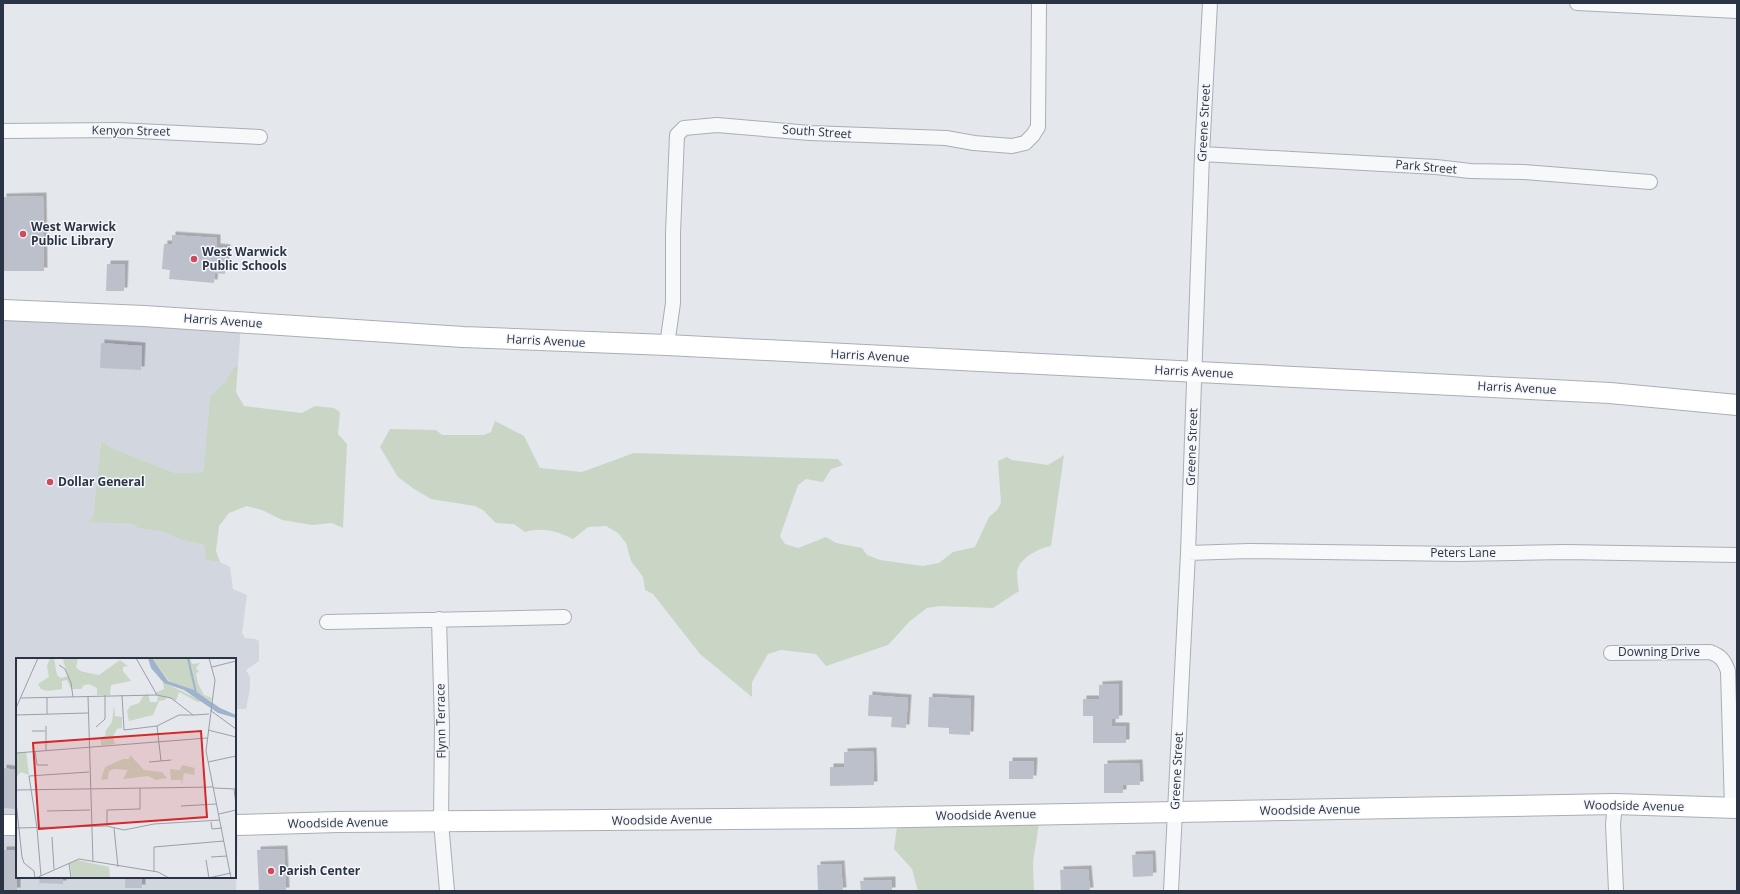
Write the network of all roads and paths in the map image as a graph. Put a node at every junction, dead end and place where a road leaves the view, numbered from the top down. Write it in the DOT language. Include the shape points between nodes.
graph roads {
  1 [pos="1039,3"];
  2 [pos="1210,3"];
  3 [pos="1577,3"];
  4 [pos="1737,12"];
  5 [pos="3,131"];
  6 [pos="260,138"];
  7 [pos="1202,154"];
  8 [pos="1650,182"];
  9 [pos="3,310"];
  10 [pos="667,345"];
  11 [pos="1195,372"];
  12 [pos="1737,405"];
  13 [pos="1188,553"];
  14 [pos="1737,555"];
  15 [pos="564,617"];
  16 [pos="439,619"];
  17 [pos="327,622"];
  18 [pos="1611,653"];
  19 [pos="1615,804"];
  20 [pos="1734,808"];
  21 [pos="1174,812"];
  22 [pos="441,822"];
  23 [pos="3,825"];
  24 [pos="16,825"];
  25 [pos="236,825"];
  26 [pos="446,891"];
  27 [pos="1171,891"];
  28 [pos="1616,891"];
  1 -- 10 [label="street, South Street" via="1038,127 1025,143 1012,146 946,138 810,133 717,124 684,128 677,136 673,303"];
  2 -- 7 [label="street, Greene Street"];
  3 -- 4 [label="street"];
  5 -- 6 [label="street, Kenyon Street" via="118,130"];
  7 -- 8 [label="street, Park Street" via="1523,172"];
  7 -- 11 [label="street, Greene Street"];
  9 -- 10 [label="street, Harris Avenue" via="144,316 508,339"];
  10 -- 11 [label="street, Harris Avenue"];
  11 -- 12 [label="street, Harris Avenue" via="1610,393"];
  11 -- 13 [label="street, Greene Street"];
  13 -- 14 [label="street, Peters Lane" via="1566,552"];
  13 -- 21 [label="street, Greene Street"];
  15 -- 16 [label="street"];
  16 -- 17 [label="street"];
  16 -- 22 [label="street, Flynn Terrace"];
  18 -- 20 [label="street, Downing Drive" via="1710,652 1719,655 1725,661 1728,671"];
  19 -- 20 [label="street, Woodside Avenue"];
  19 -- 21 [label="street, Woodside Avenue"];
  19 -- 28 [label="street" via="1613,824"];
  21 -- 22 [label="street, Woodside Avenue"];
  21 -- 27 [label="street, Greene Street"];
  22 -- 25 [label="street, Woodside Avenue"];
  22 -- 26 [label="street, Flynn Terrace"];
  23 -- 24 [label="street"];
}
